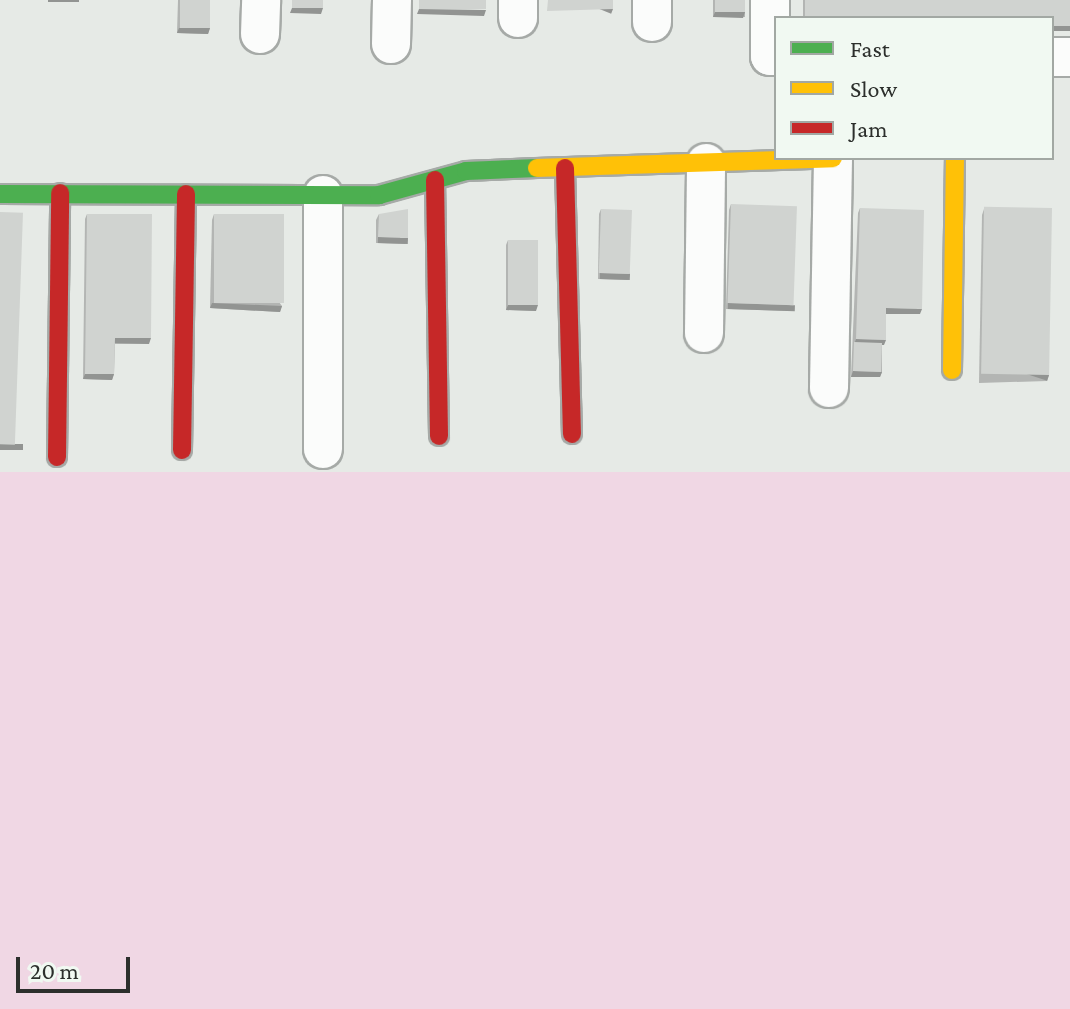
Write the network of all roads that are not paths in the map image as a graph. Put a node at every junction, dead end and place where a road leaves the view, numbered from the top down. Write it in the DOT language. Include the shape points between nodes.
graph roads {
  1 [pos="392,0"];
  2 [pos="770,0"];
  3 [pos="391,44"];
  4 [pos="774,56"];
  5 [pos="782,160"];
  6 [pos="833,160"];
  7 [pos="955,160"];
  8 [pos="706,163"];
  9 [pos="565,168"];
  10 [pos="435,180"];
  11 [pos="60,193"];
  12 [pos="0,194"];
  13 [pos="186,194"];
  14 [pos="323,195"];
  15 [pos="704,333"];
  16 [pos="952,370"];
  17 [pos="829,388"];
  18 [pos="572,434"];
  19 [pos="439,436"];
  20 [pos="323,449"];
  21 [pos="182,450"];
  22 [pos="57,457"];
  1 -- 3 [label="street"];
  2 -- 4 [label="street"];
  5 -- 8 [label="street"];
  6 -- 17 [label="street"];
  7 -- 16 [label="street"];
  8 -- 9 [label="street"];
  8 -- 15 [label="street"];
  9 -- 10 [label="street" via="466,171"];
  9 -- 18 [label="street"];
  10 -- 14 [label="street" via="379,195"];
  10 -- 19 [label="street"];
  11 -- 12 [label="street"];
  11 -- 13 [label="street"];
  11 -- 22 [label="street"];
  13 -- 14 [label="street"];
  13 -- 21 [label="street"];
  14 -- 20 [label="street"];
}
